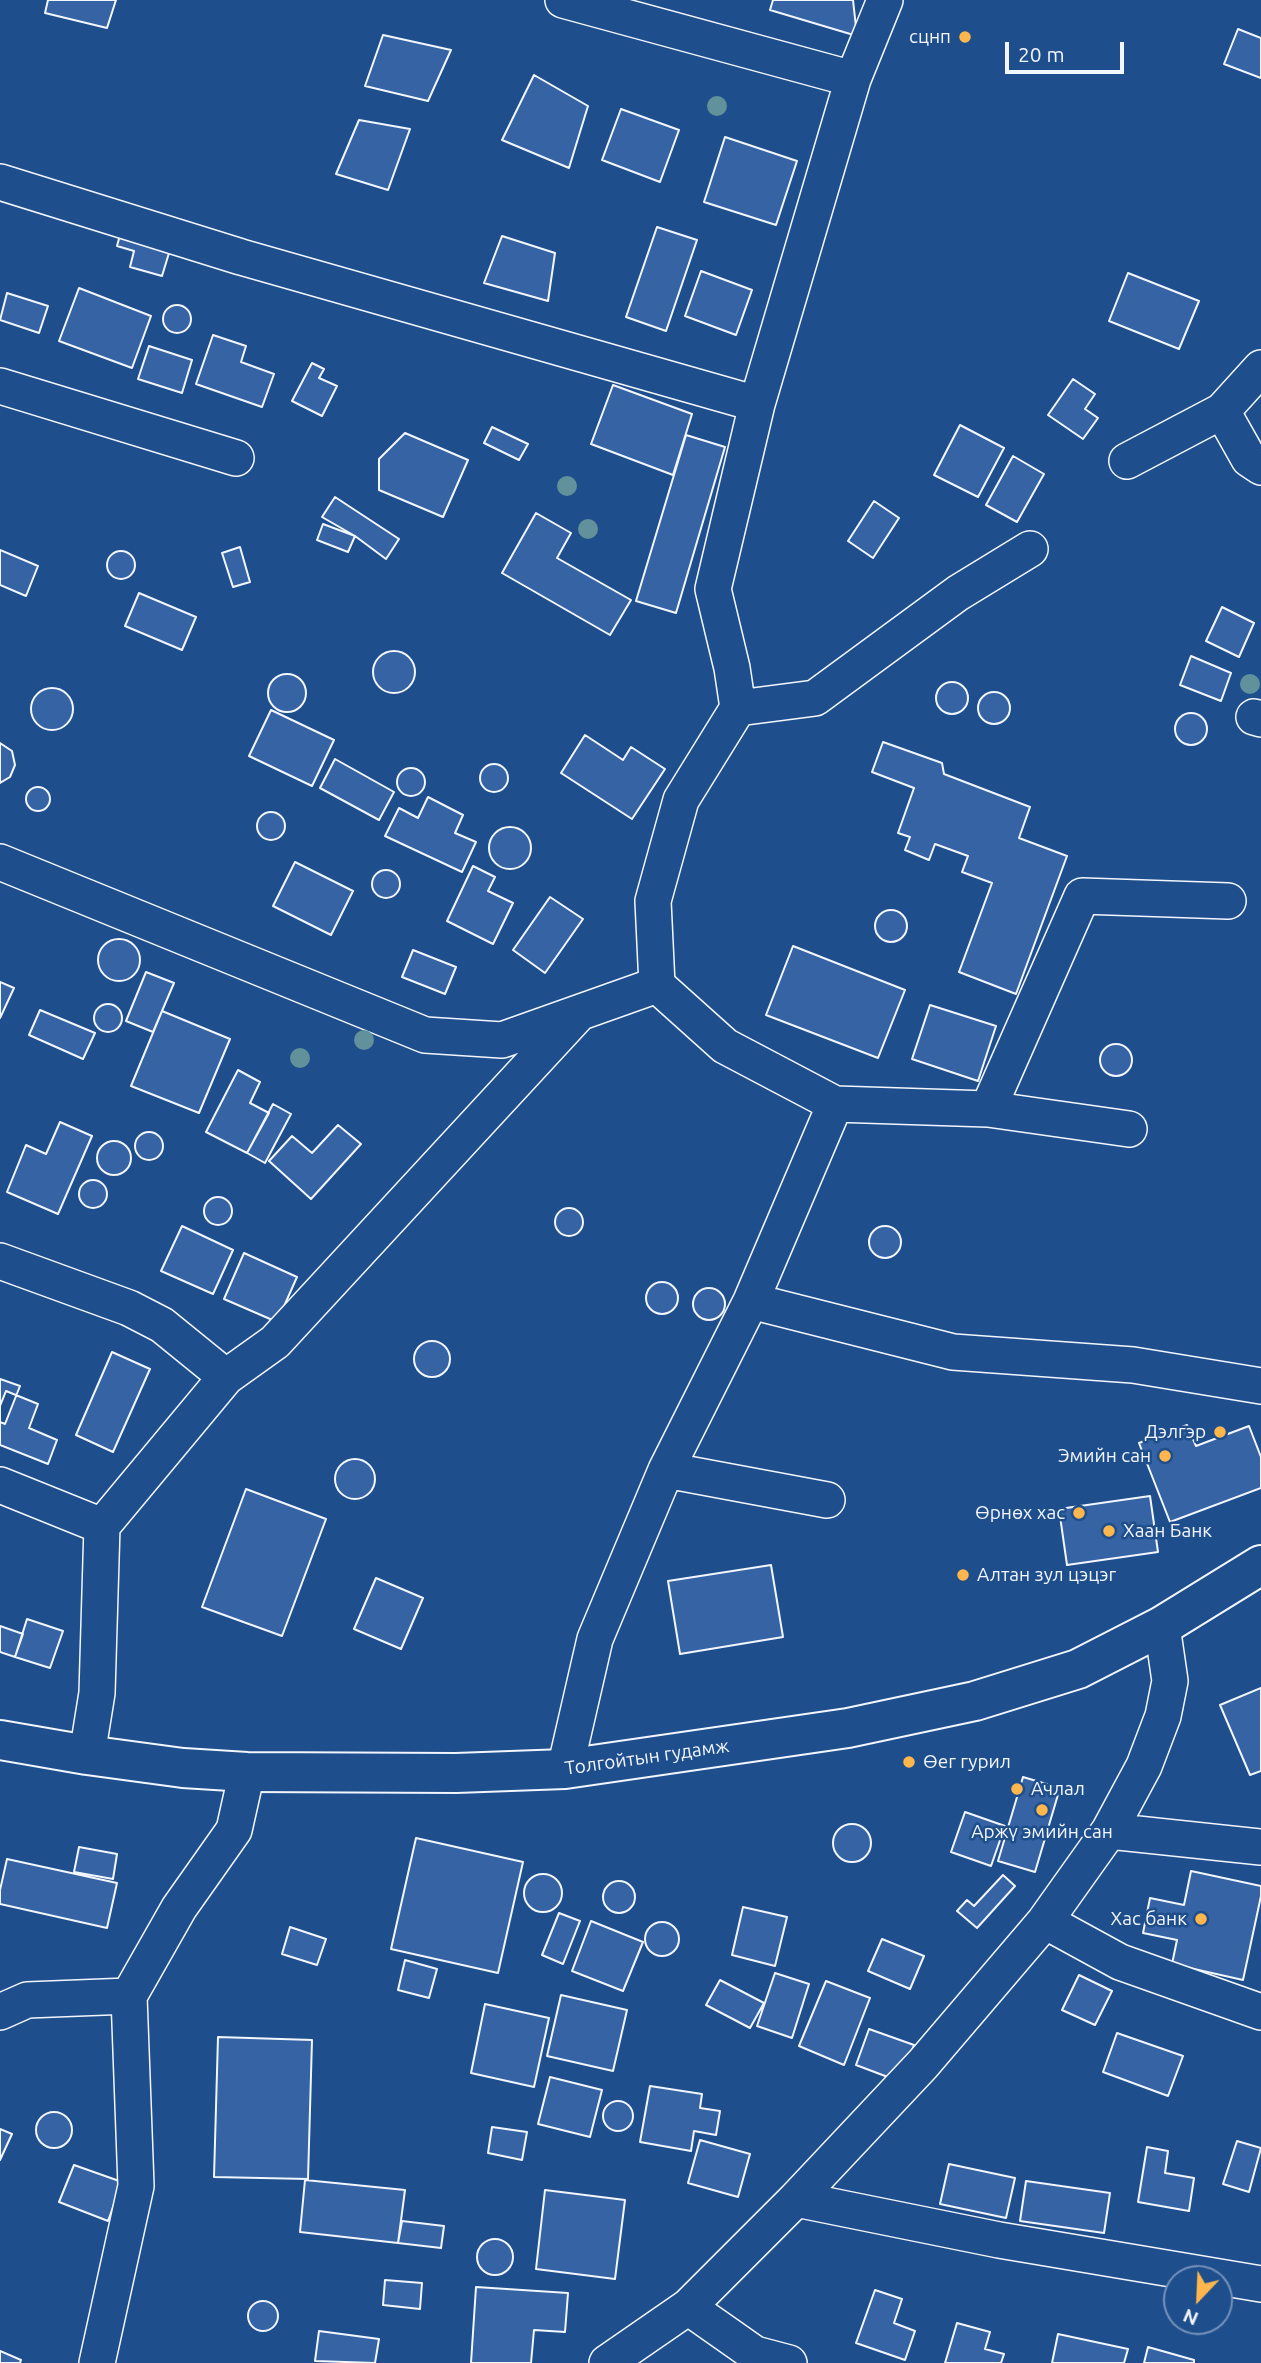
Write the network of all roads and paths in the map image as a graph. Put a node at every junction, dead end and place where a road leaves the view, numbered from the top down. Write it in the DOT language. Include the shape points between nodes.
graph roads {
  1 [pos="563,0"];
  2 [pos="885,0"];
  3 [pos="853,79"];
  4 [pos="0,182"];
  5 [pos="1261,368"];
  6 [pos="0,386"];
  7 [pos="757,404"];
  8 [pos="1222,411"];
  9 [pos="236,458"];
  10 [pos="1127,461"];
  11 [pos="1261,467"];
  12 [pos="1030,549"];
  13 [pos="738,708"];
  14 [pos="0,862"];
  15 [pos="1228,901"];
  16 [pos="657,985"];
  17 [pos="579,1013"];
  18 [pos="835,1104"];
  19 [pos="988,1109"];
  20 [pos="1129,1129"];
  21 [pos="0,1261"];
  22 [pos="751,1301"];
  23 [pos="226,1377"];
  24 [pos="1261,1386"];
  25 [pos="666,1470"];
  26 [pos="0,1485"];
  27 [pos="827,1500"];
  28 [pos="102,1526"];
  29 [pos="1261,1566"];
  30 [pos="1162,1626"];
  31 [pos="0,1740"];
  32 [pos="87,1755"];
  33 [pos="565,1769"];
  34 [pos="247,1772"];
  35 [pos="1109,1831"];
  36 [pos="1261,1847"];
  37 [pos="1045,1921"];
  38 [pos="130,1996"];
  39 [pos="0,2012"];
  40 [pos="1261,2012"];
  41 [pos="796,2199"];
  42 [pos="1261,2284"];
  43 [pos="688,2307"];
  44 [pos="97,2363"];
  45 [pos="607,2363"];
  46 [pos="789,2363"];
  1 -- 3 [label="street"];
  2 -- 3 [label="street"];
  3 -- 7 [label="street"];
  4 -- 7 [label="street" via="254,261"];
  5 -- 8 [label="street"];
  6 -- 9 [label="street"];
  7 -- 13 [label="street" via="713,589"];
  8 -- 10 [label="street"];
  8 -- 11 [label="street" via="1249,458"];
  12 -- 13 [label="street" via="958,593 815,698"];
  13 -- 16 [label="street" via="681,800 653,901"];
  14 -- 17 [label="street" via="425,1035 502,1040"];
  15 -- 19 [label="street" via="1082,896"];
  16 -- 17 [label="street"];
  16 -- 18 [label="street" via="725,1046"];
  17 -- 23 [label="street" via="275,1342"];
  18 -- 19 [label="street"];
  18 -- 22 [label="street"];
  19 -- 20 [label="street"];
  21 -- 23 [label="street" via="130,1308 162,1325"];
  22 -- 24 [label="street" via="953,1352 1133,1365"];
  22 -- 25 [label="street"];
  23 -- 28 [label="street"];
  25 -- 27 [label="street"];
  25 -- 33 [label="street" via="595,1639"];
  26 -- 28 [label="street"];
  28 -- 32 [label="street" via="97,1693"];
  29 -- 30 [label="main road, Толгойтын гудамж"];
  30 -- 33 [label="main road, Толгойтын гудамж" via="1078,1669 975,1701 848,1728"];
  30 -- 35 [label="street" via="1170,1681 1163,1716 1144,1766"];
  31 -- 32 [label="main road, Толгойтын гудамж"];
  32 -- 34 [label="main road, Толгойтын гудамж"];
  33 -- 34 [label="main road, Толгойтын гудамж"];
  34 -- 38 [label="street" via="234,1830 179,1908"];
  35 -- 36 [label="street"];
  35 -- 37 [label="street"];
  37 -- 40 [label="street" via="1120,1962"];
  37 -- 41 [label="street" via="923,2064"];
  38 -- 39 [label="street" via="27,2000"];
  38 -- 44 [label="street" via="136,2186"];
  41 -- 42 [label="street" via="999,2240"];
  41 -- 43 [label="street"];
  43 -- 45 [label="street"];
  43 -- 46 [label="street" via="755,2354"];
}
